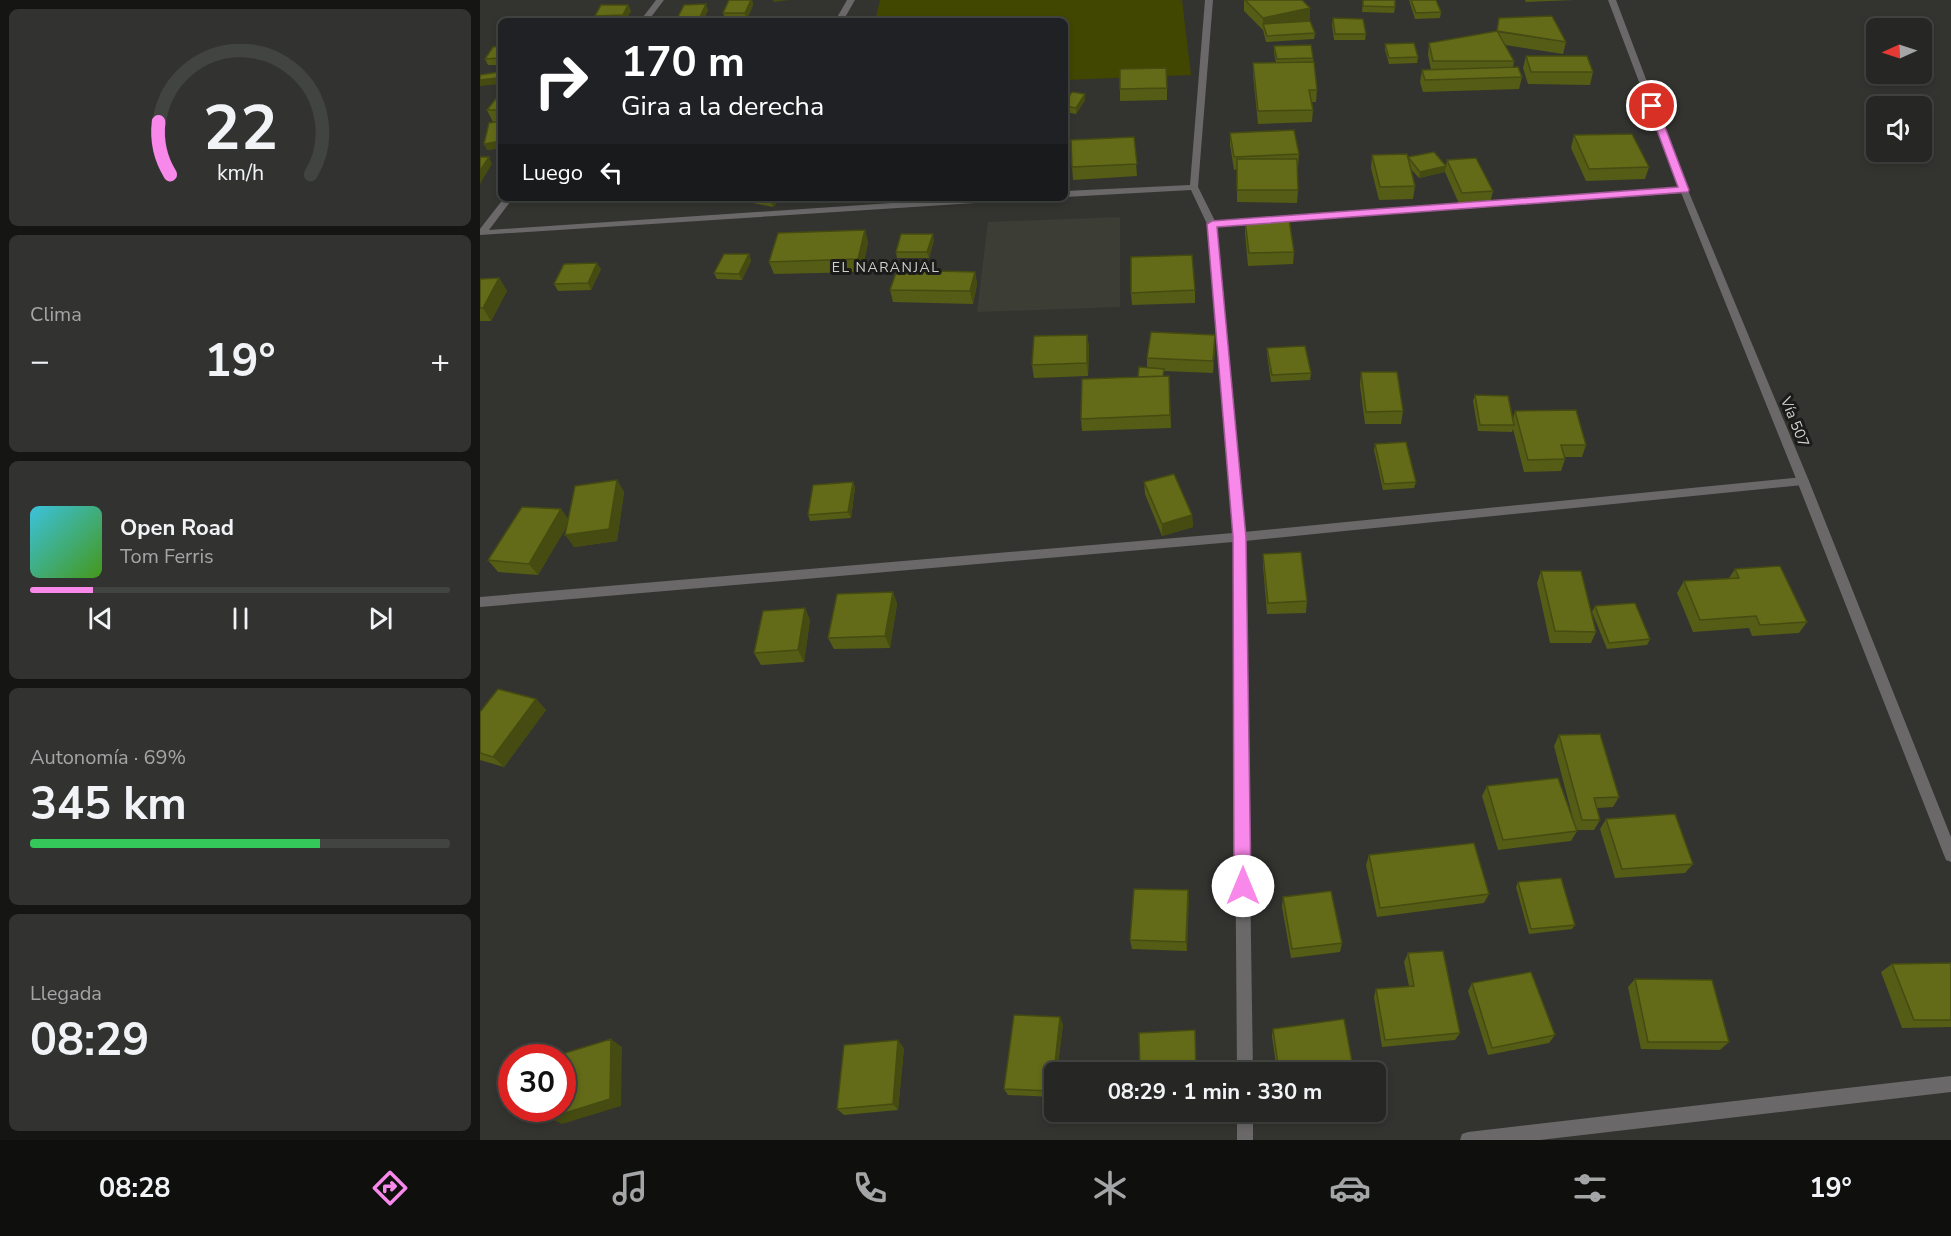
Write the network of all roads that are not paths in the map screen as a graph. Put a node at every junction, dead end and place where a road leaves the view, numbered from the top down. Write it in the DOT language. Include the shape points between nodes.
graph roads {
  1 [pos="660,0"];
  2 [pos="850,0"];
  3 [pos="1209,0"];
  4 [pos="1612,0"];
  5 [pos="646,18"];
  6 [pos="841,18"];
  7 [pos="1194,187"];
  8 [pos="1684,190"];
  9 [pos="1068,195"];
  10 [pos="507,201"];
  11 [pos="961,201"];
  12 [pos="1212,224"];
  13 [pos="1803,481"];
  14 [pos="1239,537"];
  15 [pos="480,602"];
  16 [pos="1951,855"];
  17 [pos="1245,1062"];
  18 [pos="1951,1084"];
  19 [pos="1245,1122"];
  20 [pos="1245,1140"];
  21 [pos="1468,1140"];
  1 -- 5 [label="street"];
  2 -- 6 [label="street"];
  3 -- 7 [label="street"];
  4 -- 8 [label="street, Vía 507"];
  7 -- 9 [label="street"];
  7 -- 12 [label="street"];
  8 -- 12 [label="street"];
  8 -- 13 [label="street, Vía 507"];
  10 -- 11 [label="street" via="482,233"];
  12 -- 14 [label="street"];
  13 -- 14 [label="street"];
  13 -- 16 [label="street, Vía 507"];
  14 -- 15 [label="street"];
  14 -- 17 [label="street"];
  18 -- 21 [label="street"];
  19 -- 20 [label="street"];
}
